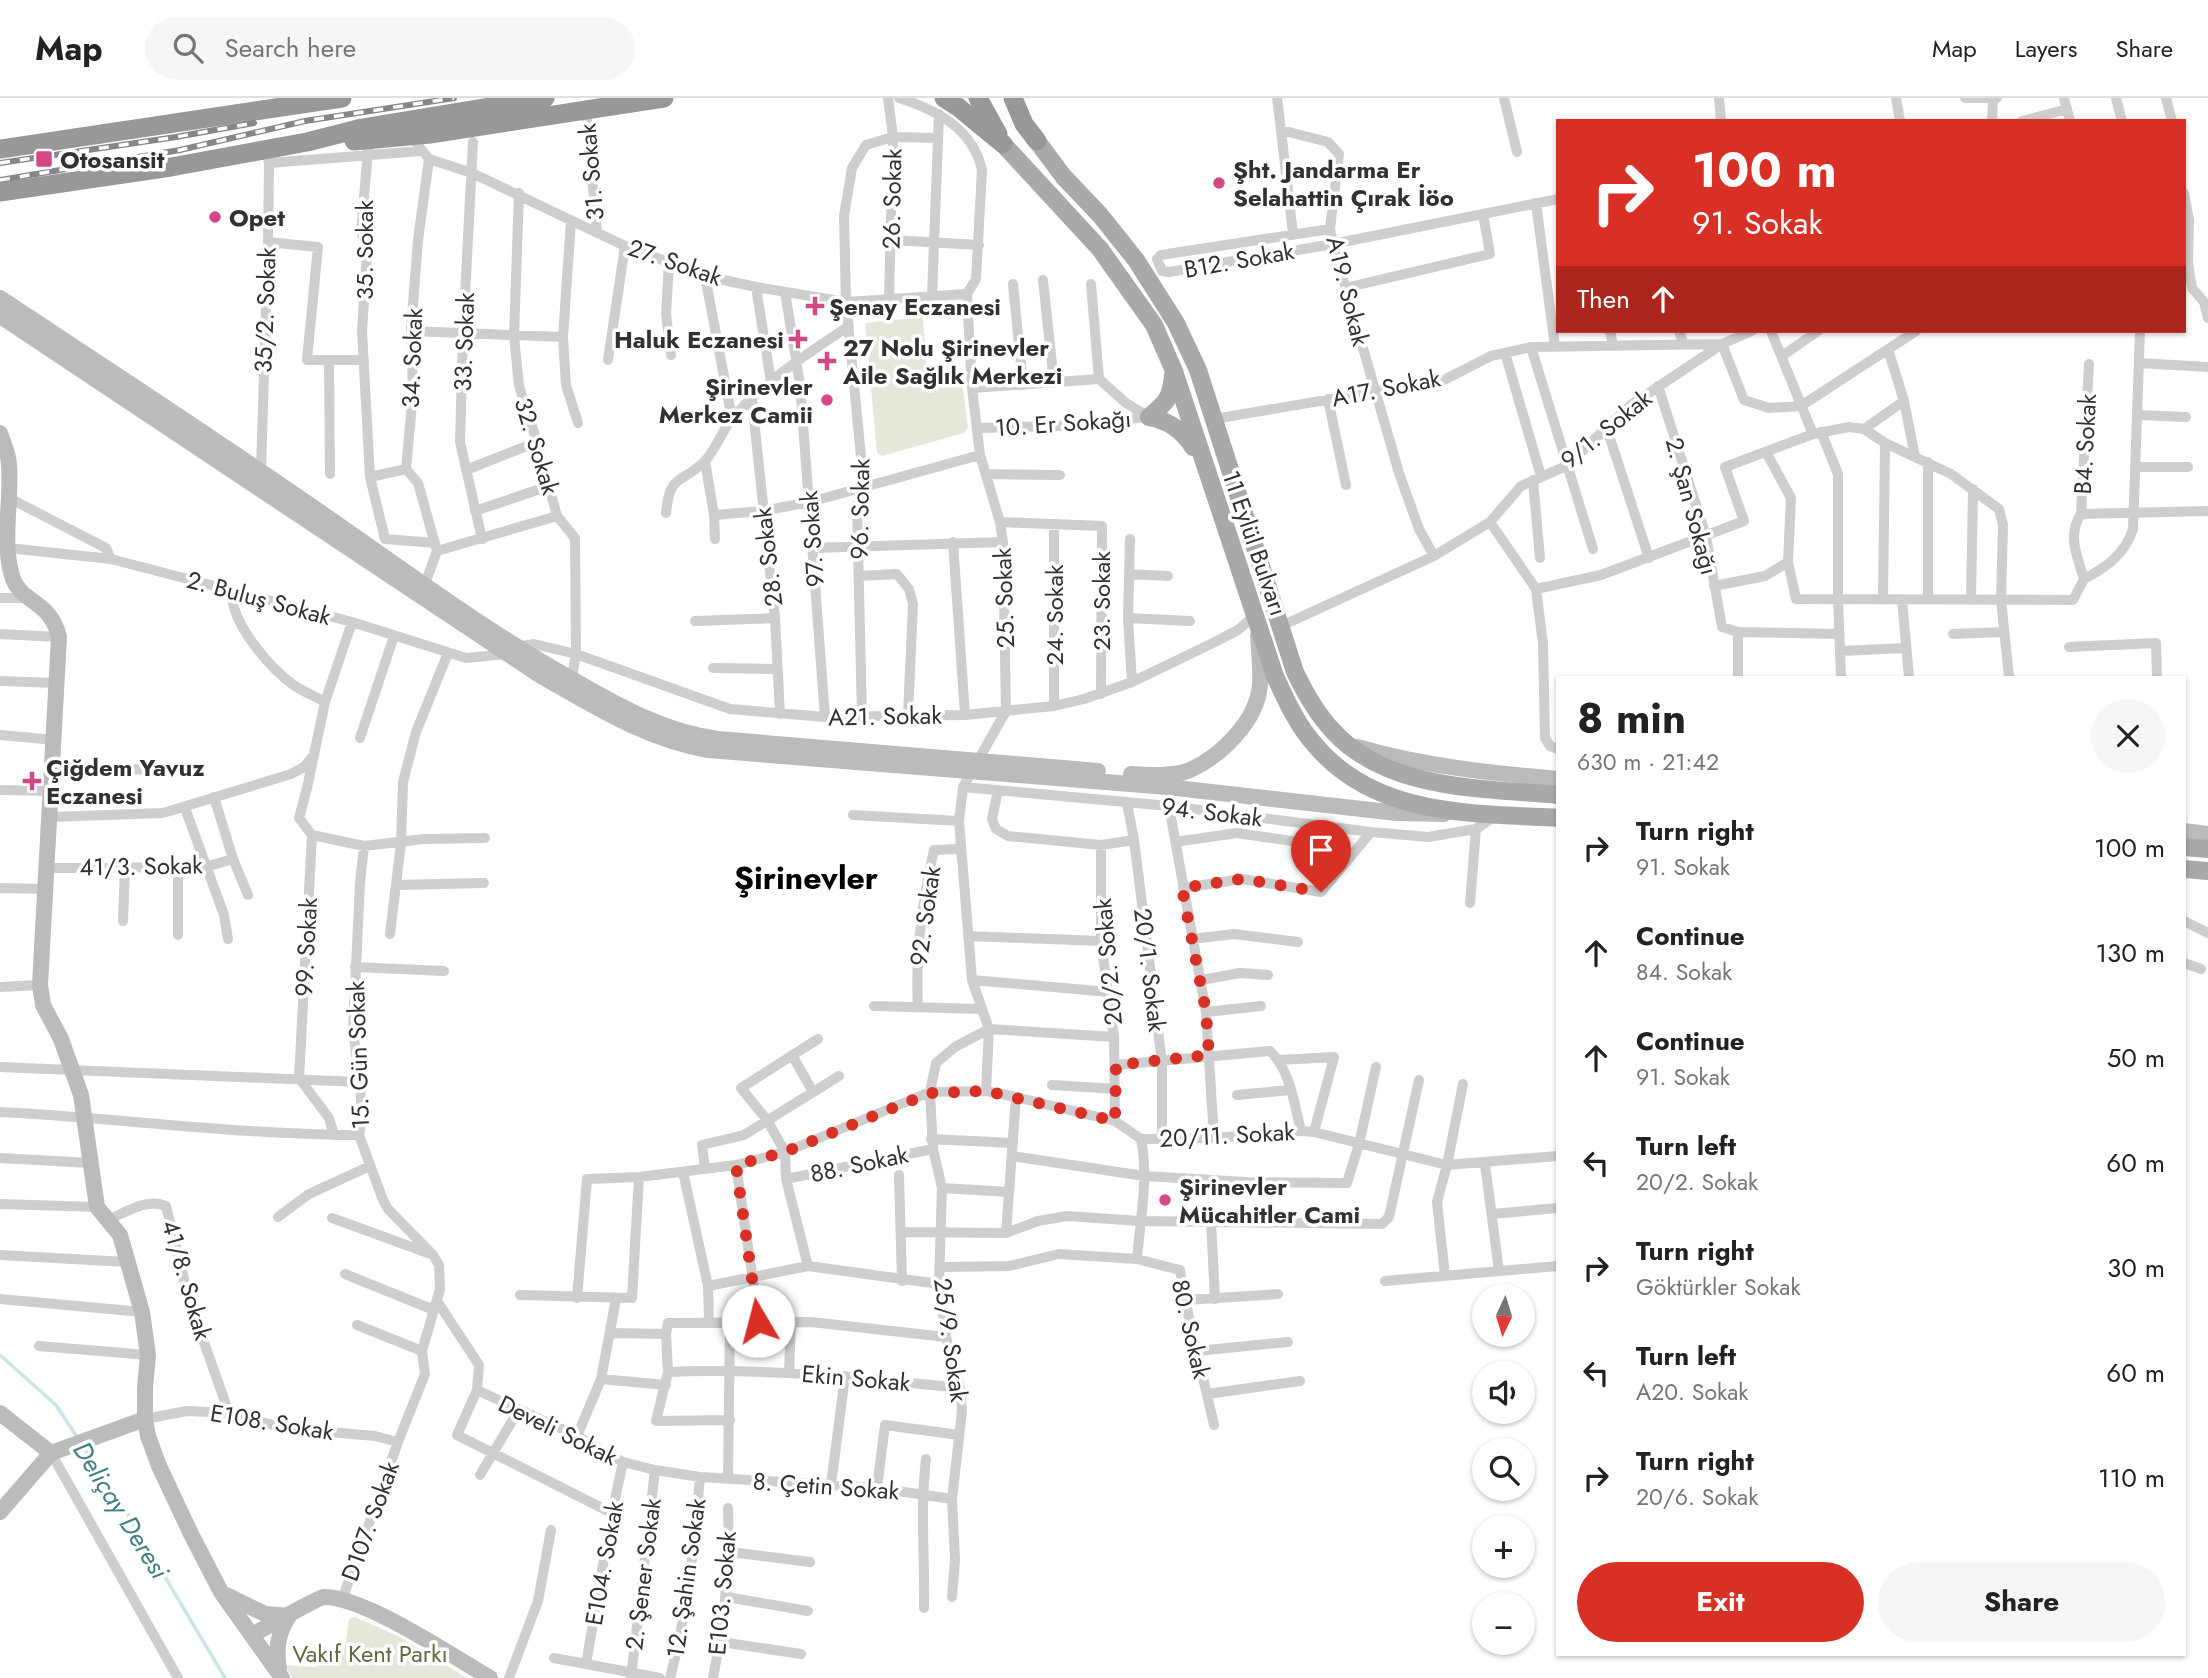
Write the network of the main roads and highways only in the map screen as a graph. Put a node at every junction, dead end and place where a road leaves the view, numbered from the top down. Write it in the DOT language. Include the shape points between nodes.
graph roads {
  1 [pos="316,98"];
  2 [pos="342,98"];
  3 [pos="545,98"];
  4 [pos="664,98"];
  5 [pos="978,98"];
  6 [pos="1013,98"];
  7 [pos="1029,98"];
  8 [pos="941,106"];
  9 [pos="266,109"];
  10 [pos="1037,141"];
  11 [pos="307,142"];
  12 [pos="1003,144"];
  13 [pos="0,149"];
  14 [pos="0,192"];
  15 [pos="0,298"];
  16 [pos="0,316"];
  17 [pos="1174,371"];
  18 [pos="0,433"];
  19 [pos="1203,464"];
  20 [pos="1256,621"];
  21 [pos="512,651"];
  22 [pos="1348,745"];
  23 [pos="969,774"];
  24 [pos="1556,779"];
  25 [pos="1556,794"];
  26 [pos="1467,812"];
  27 [pos="1556,818"];
  28 [pos="2186,831"];
  29 [pos="2208,834"];
  30 [pos="2186,847"];
  31 [pos="2208,849"];
  32 [pos="2186,869"];
  33 [pos="2208,871"];
  34 [pos="0,1413"];
  35 [pos="145,1419"];
  36 [pos="55,1452"];
  37 [pos="1,1508"];
  38 [pos="221,1592"];
  39 [pos="289,1616"];
  40 [pos="252,1635"];
  41 [pos="281,1676"];
  42 [pos="490,1678"];
  1 -- 9 [label="highway"];
  2 -- 9 [label="highway"];
  3 -- 11 [label="highway" via="362,128"];
  4 -- 11 [label="highway" via="420,149"];
  5 -- 12 [label="highway"];
  6 -- 10 [label="highway"];
  7 -- 10 [label="highway"];
  8 -- 12 [label="highway" via="958,107"];
  9 -- 13 [label="highway"];
  10 -- 22 [label="main road, 11 Eylül Bulvarı" via="1136,260 1176,323 1198,370 1295,672 1307,697"];
  11 -- 14 [label="highway" via="268,156"];
  12 -- 17 [label="main road, 11 Eylül Bulvarı" via="1100,249 1154,325"];
  15 -- 21 [label="main road" via="425,584"];
  16 -- 21 [label="main road"];
  17 -- 19 [label="main road, 11 Eylül Bulvarı"];
  17 -- 19 [label="main road" via="1171,394 1149,417 1164,420 1186,436"];
  18 -- 35 [label="main road" via="9,461 8,548 13,580 47,611 59,637 40,985 43,1005 81,1095 103,1213 120,1235 142,1312 148,1355"];
  19 -- 20 [label="main road, 11 Eylül Bulvarı"];
  20 -- 23 [label="main road" via="1260,687 1255,706 1240,730 1188,771"];
  20 -- 26 [label="main road, 11 Eylül Bulvarı" via="1291,712 1314,745 1338,768 1402,802"];
  21 -- 23 [label="main road" via="570,686 688,735"];
  22 -- 24 [label="main road" via="1430,765"];
  22 -- 25 [label="main road, 11 Eylül Bulvarı" via="1399,773 1432,782"];
  23 -- 26 [label="main road" via="1167,788 1397,813"];
  26 -- 27 [label="main road, 11 Eylül Bulvarı"];
  28 -- 29 [label="main road"];
  30 -- 31 [label="main road"];
  32 -- 33 [label="main road"];
  34 -- 36 [label="main road"];
  35 -- 36 [label="main road"];
  35 -- 38 [label="main road" via="159,1466"];
  36 -- 37 [label="main road"];
  38 -- 39 [label="main road" via="265,1614"];
  38 -- 40 [label="main road"];
  39 -- 40 [label="main road"];
  39 -- 41 [label="main road" via="279,1635"];
  39 -- 42 [label="main road" via="322,1597 342,1600 376,1612"];
  40 -- 41 [label="main road"];
}
